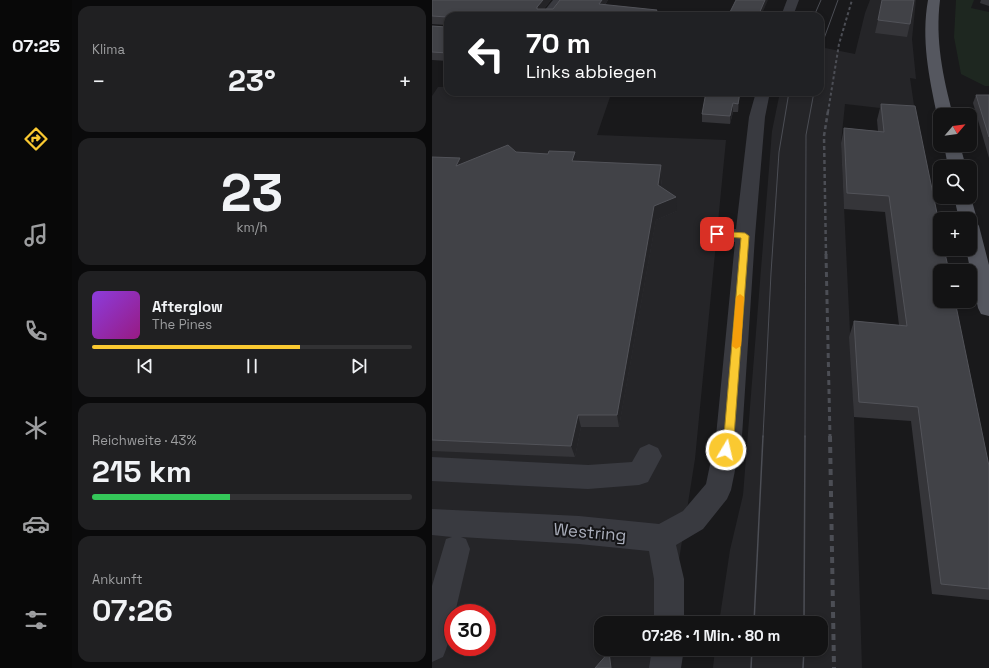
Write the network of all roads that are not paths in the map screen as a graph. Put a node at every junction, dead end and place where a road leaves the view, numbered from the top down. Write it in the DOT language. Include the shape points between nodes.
graph roads {
  1 [pos="558,0"];
  2 [pos="793,0"];
  3 [pos="934,0"];
  4 [pos="549,12"];
  5 [pos="788,12"];
  6 [pos="762,96"];
  7 [pos="943,108"];
  8 [pos="717,234"];
  9 [pos="745,236"];
  10 [pos="977,256"];
  11 [pos="989,308"];
  12 [pos="649,456"];
  13 [pos="432,469"];
  14 [pos="432,522"];
  15 [pos="661,538"];
  16 [pos="456,549"];
  17 [pos="669,616"];
  18 [pos="432,646"];
  19 [pos="667,656"];
  20 [pos="665,668"];
  1 -- 4 [label="street"];
  2 -- 5 [label="street"];
  3 -- 7 [label="main road" via="933,47"];
  6 -- 9 [label="street" via="757,117"];
  8 -- 9 [label="street"];
  9 -- 15 [label="street" via="729,436 718,490 693,520"];
  10 -- 11 [label="main road"];
  12 -- 13 [label="street" via="639,473 588,477"];
  14 -- 15 [label="street, Westring" via="579,530"];
  15 -- 17 [label="street" via="669,579"];
  16 -- 18 [label="street"];
  19 -- 20 [label="street"];
}
